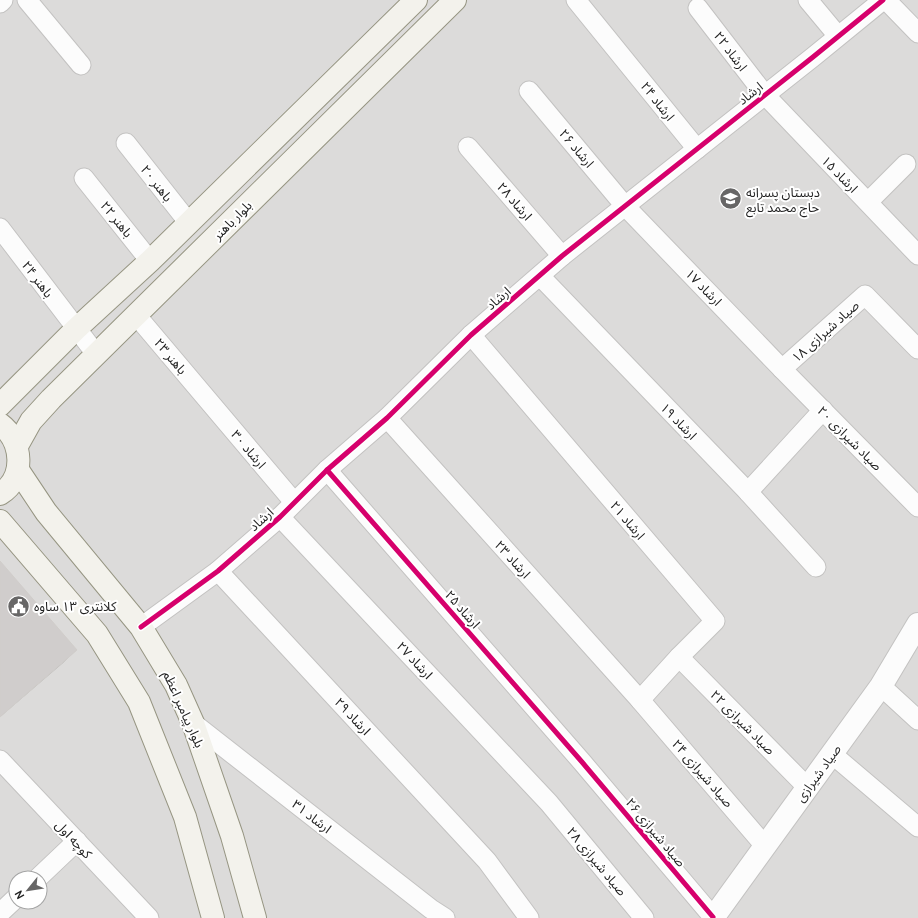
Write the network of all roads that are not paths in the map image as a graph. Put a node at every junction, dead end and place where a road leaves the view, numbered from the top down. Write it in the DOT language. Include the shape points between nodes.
graph roads {
  1 [pos="4,0"];
  2 [pos="27,0"];
  3 [pos="416,0"];
  4 [pos="455,0"];
  5 [pos="576,0"];
  6 [pos="808,0"];
  7 [pos="882,0"];
  8 [pos="886,0"];
  9 [pos="0,3"];
  10 [pos="698,8"];
  11 [pos="918,33"];
  12 [pos="838,36"];
  13 [pos="81,65"];
  14 [pos="529,91"];
  15 [pos="765,95"];
  16 [pos="126,143"];
  17 [pos="468,147"];
  18 [pos="697,149"];
  19 [pos="906,164"];
  20 [pos="84,178"];
  21 [pos="868,202"];
  22 [pos="626,206"];
  23 [pos="189,223"];
  24 [pos="0,228"];
  25 [pos="917,254"];
  26 [pos="562,256"];
  27 [pos="150,261"];
  28 [pos="540,276"];
  29 [pos="136,315"];
  30 [pos="76,329"];
  31 [pos="471,336"];
  32 [pos="918,349"];
  33 [pos="96,354"];
  34 [pos="782,369"];
  35 [pos="205,396"];
  36 [pos="0,405"];
  37 [pos="823,410"];
  38 [pos="387,418"];
  39 [pos="0,424"];
  40 [pos="17,446"];
  41 [pos="18,470"];
  42 [pos="327,470"];
  43 [pos="748,492"];
  44 [pos="0,494"];
  45 [pos="294,502"];
  46 [pos="918,507"];
  47 [pos="280,517"];
  48 [pos="0,522"];
  49 [pos="816,567"];
  50 [pos="218,571"];
  51 [pos="918,624"];
  52 [pos="141,627"];
  53 [pos="679,657"];
  54 [pos="881,686"];
  55 [pos="640,700"];
  56 [pos="918,720"];
  57 [pos="194,723"];
  58 [pos="832,754"];
  59 [pos="0,760"];
  60 [pos="582,762"];
  61 [pos="808,788"];
  62 [pos="550,803"];
  63 [pos="918,827"];
  64 [pos="76,842"];
  65 [pos="766,846"];
  66 [pos="46,870"];
  67 [pos="8,906"];
  68 [pos="0,913"];
  69 [pos="438,914"];
  70 [pos="149,918"];
  71 [pos="213,918"];
  72 [pos="255,918"];
  73 [pos="529,918"];
  74 [pos="644,918"];
  75 [pos="713,918"];
  1 -- 9 [label="street"];
  2 -- 13 [label="street"];
  3 -- 23 [label="main road"];
  4 -- 29 [label="main road, بلوار باهنر"];
  5 -- 18 [label="street, ارشاد ۲۴"];
  6 -- 12 [label="street"];
  7 -- 12 [label="street, ارشاد"];
  8 -- 11 [label="street"];
  10 -- 15 [label="street, ارشاد ۲۲"];
  12 -- 15 [label="street, ارشاد"];
  14 -- 22 [label="street, ارشاد ۲۶"];
  15 -- 18 [label="street, ارشاد"];
  15 -- 21 [label="street, ارشاد ۱۵"];
  16 -- 23 [label="street, باهنر ۲۰"];
  17 -- 26 [label="street, ارشاد ۲۸"];
  18 -- 22 [label="street, ارشاد"];
  19 -- 21 [label="street"];
  20 -- 27 [label="street, باهنر ۲۲"];
  21 -- 25 [label="street, ارشاد ۱۵"];
  22 -- 26 [label="street, ارشاد"];
  22 -- 34 [label="street, ارشاد ۱۷"];
  23 -- 27 [label="main road"];
  24 -- 30 [label="street, باهنر ۲۴"];
  26 -- 28 [label="street, ارشاد"];
  27 -- 30 [label="main road"];
  28 -- 31 [label="street, ارشاد"];
  28 -- 43 [label="street, ارشاد ۱۹"];
  29 -- 33 [label="main road, بلوار باهنر"];
  29 -- 35 [label="street, باهنر ۲۳"];
  30 -- 33 [label="street, باهنر ۲۴"];
  30 -- 36 [label="main road"];
  31 -- 38 [label="street, ارشاد"];
  31 -- 53 [label="street, ارشاد ۲۱" via="715,621"];
  32 -- 34 [label="street, صیاد شیرازی ۱۸" via="865,295"];
  33 -- 40 [label="main road, بلوار باهنر" via="31,421"];
  34 -- 37 [label="street, صیاد شیرازی ۲۰"];
  35 -- 45 [label="street, ارشاد ۳۰"];
  37 -- 43 [label="street"];
  37 -- 46 [label="street, صیاد شیرازی ۲۰"];
  38 -- 42 [label="street, ارشاد"];
  38 -- 55 [label="street, ارشاد ۲۳"];
  39 -- 40 [label="main road" via="11,434"];
  40 -- 41 [label="main road"];
  41 -- 44 [label="main road" via="13,482"];
  41 -- 52 [label="main road, بلوار پیامبر اعظم" via="46,512"];
  42 -- 45 [label="street, ارشاد"];
  42 -- 60 [label="street, ارشاد ۲۵"];
  43 -- 49 [label="street, ارشاد ۱۹"];
  45 -- 47 [label="street, ارشاد"];
  47 -- 50 [label="street, ارشاد"];
  47 -- 62 [label="street, ارشاد ۲۷"];
  48 -- 71 [label="main road" via="98,634 139,702 185,817"];
  50 -- 52 [label="street, ارشاد"];
  50 -- 73 [label="street, ارشاد ۲۹" via="487,862"];
  51 -- 54 [label="street, صیاد شیرازی"];
  52 -- 57 [label="main road, بلوار پیامبر اعظم" via="176,685"];
  53 -- 55 [label="street, ارشاد ۲۱"];
  53 -- 61 [label="street, صیاد شیرازی ۲۲"];
  54 -- 56 [label="street"];
  54 -- 58 [label="street, صیاد شیرازی"];
  55 -- 65 [label="street, صیاد شیرازی ۲۴"];
  57 -- 69 [label="street, ارشاد ۳۱"];
  57 -- 72 [label="main road, بلوار پیامبر اعظم" via="232,836"];
  58 -- 61 [label="street, صیاد شیرازی"];
  58 -- 63 [label="street"];
  59 -- 64 [label="street, کوچه اول"];
  60 -- 75 [label="street, صیاد شیرازی ۲۶"];
  61 -- 65 [label="street, صیاد شیرازی"];
  62 -- 74 [label="street, صیاد شیرازی ۲۸"];
  64 -- 66 [label="street"];
  64 -- 70 [label="street, کوچه اول"];
  65 -- 75 [label="street, صیاد شیرازی"];
  67 -- 68 [label="street"];
}
